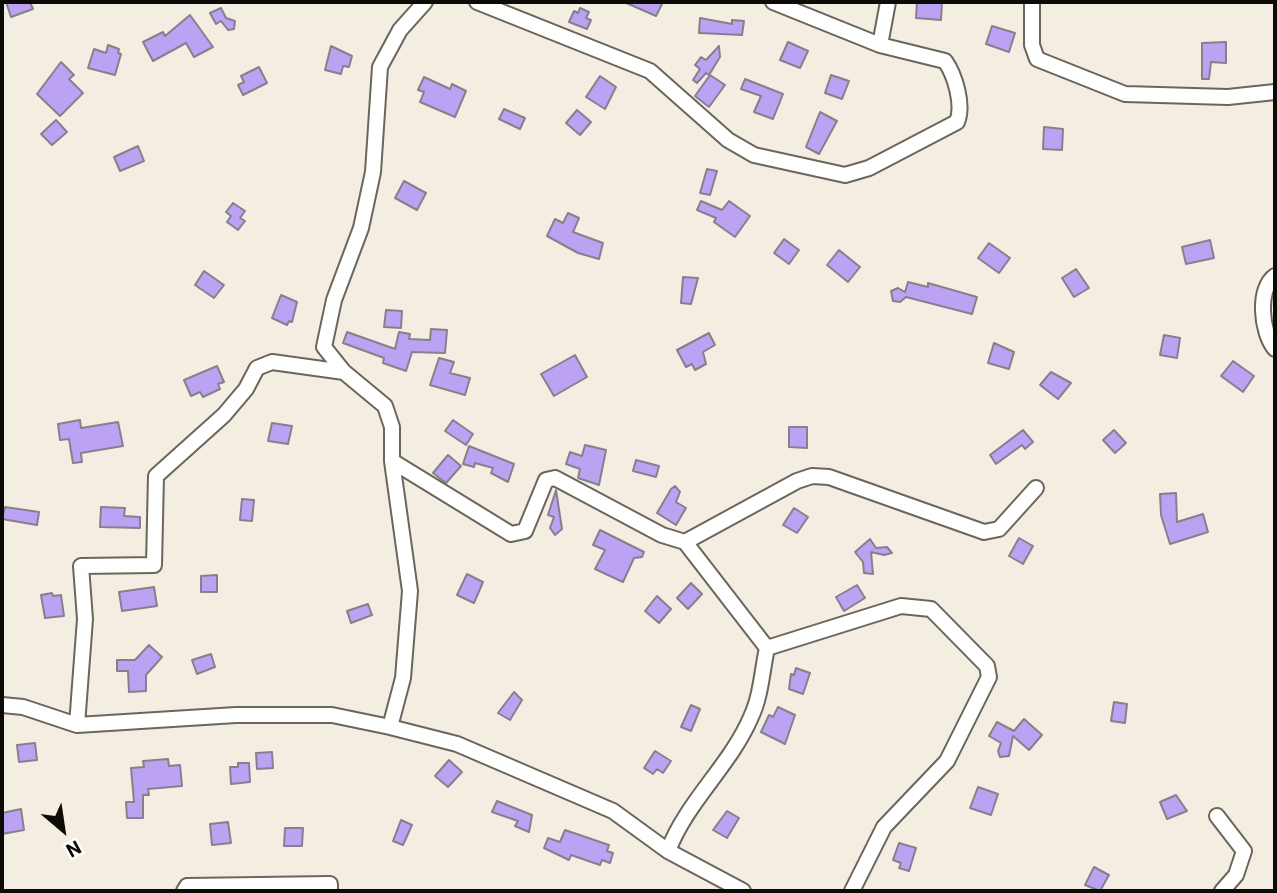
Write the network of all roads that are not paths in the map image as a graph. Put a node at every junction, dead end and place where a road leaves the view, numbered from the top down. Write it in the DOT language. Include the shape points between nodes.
graph roads {
  1 [pos="425,2"];
  2 [pos="477,2"];
  3 [pos="773,2"];
  4 [pos="888,2"];
  5 [pos="1032,2"];
  6 [pos="880,45"];
  7 [pos="1275,92"];
  8 [pos="1275,276"];
  9 [pos="1275,349"];
  10 [pos="344,372"];
  11 [pos="392,461"];
  12 [pos="1036,488"];
  13 [pos="685,542"];
  14 [pos="766,648"];
  15 [pos="2,705"];
  16 [pos="77,725"];
  17 [pos="390,727"];
  18 [pos="1217,816"];
  19 [pos="668,851"];
  20 [pos="184,891"];
  21 [pos="330,891"];
  22 [pos="743,891"];
  23 [pos="852,891"];
  24 [pos="1222,891"];
  1 -- 10 [label="street" via="400,30 380,67 373,172 361,228 334,300 324,347"];
  2 -- 6 [label="street" via="650,71 728,140 754,155 845,175 869,168 952,126 961,114 953,75 945,61"];
  3 -- 6 [label="street"];
  4 -- 6 [label="street"];
  5 -- 7 [label="street" via="1032,45 1037,59 1113,91 1146,97"];
  8 -- 9 [label="street" via="1265,287 1263,298"];
  10 -- 11 [label="street" via="385,406 392,427"];
  10 -- 16 [label="street" via="272,362 257,368 224,415 156,477 154,565 81,566 85,619"];
  11 -- 13 [label="street" via="511,534 525,531 546,480 555,478"];
  11 -- 17 [label="street" via="410,591 403,678"];
  12 -- 13 [label="street" via="999,529 984,532 829,477 812,476"];
  13 -- 14 [label="street"];
  14 -- 19 [label="street" via="750,719 727,759 678,822"];
  14 -- 23 [label="street" via="901,606 931,609 987,666 989,677 947,761 884,827"];
  15 -- 16 [label="street"];
  16 -- 17 [label="street" via="236,715 332,715"];
  17 -- 19 [label="street" via="457,744 613,811"];
  18 -- 24 [label="street" via="1244,851 1236,875"];
  19 -- 22 [label="street"];
  20 -- 21 [label="street" via="187,886 277,883 330,884"];
}
